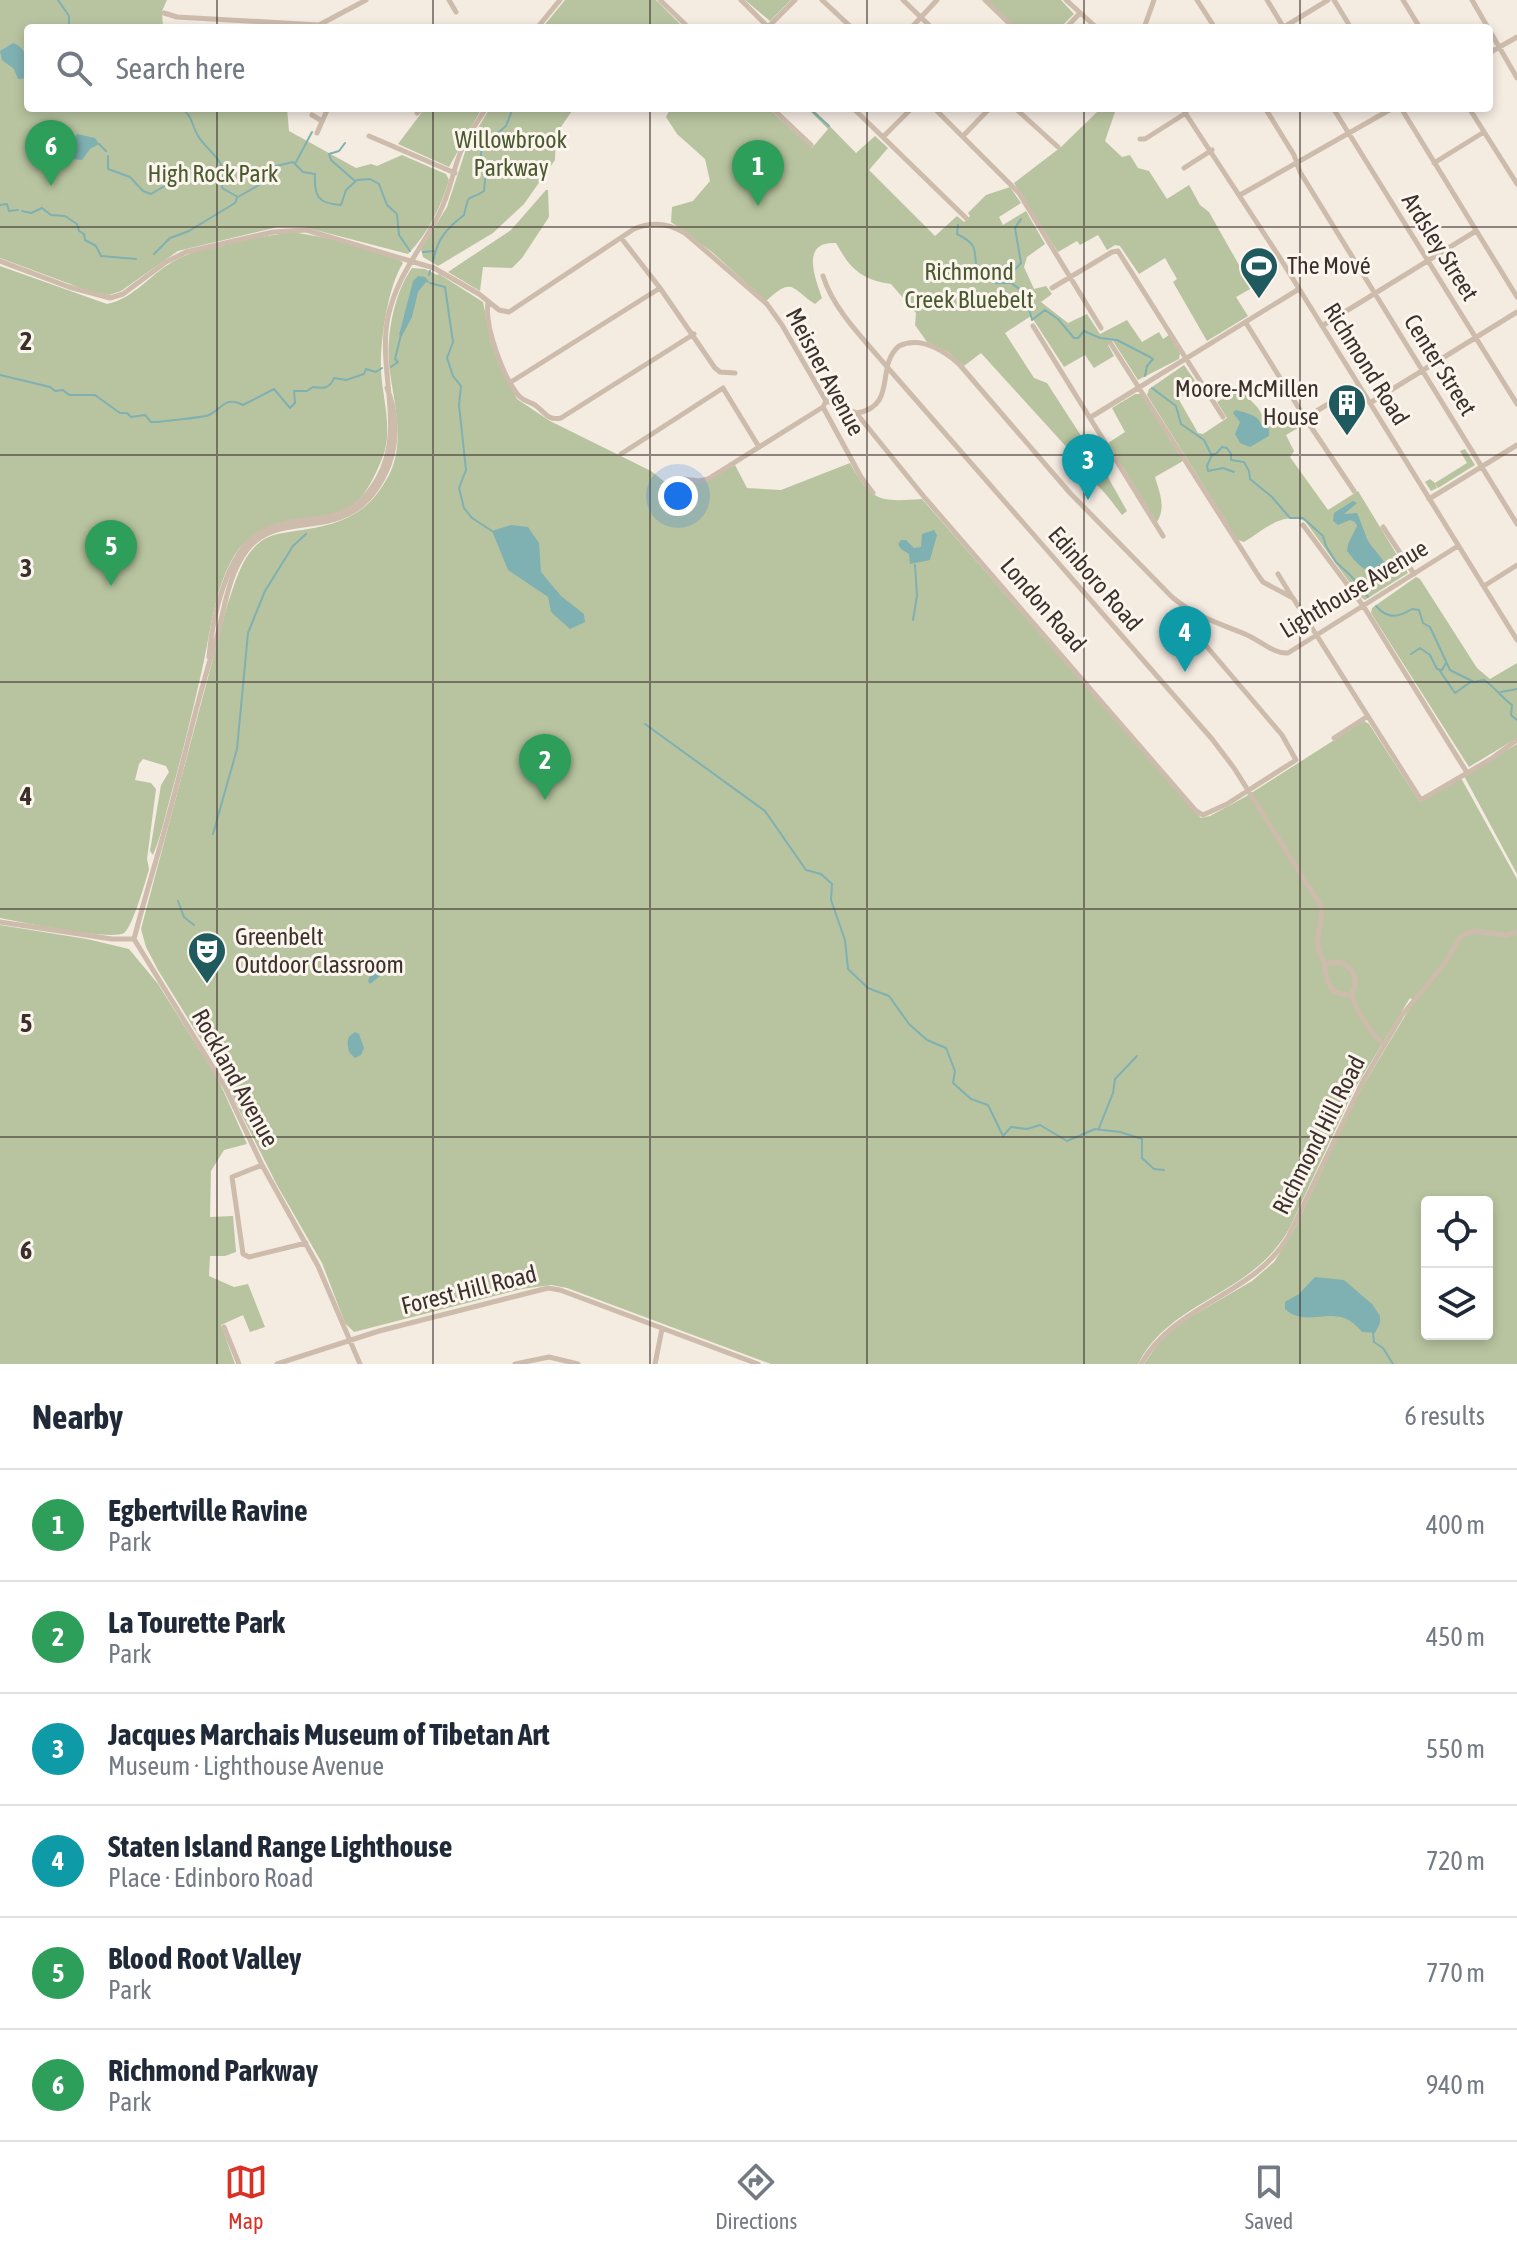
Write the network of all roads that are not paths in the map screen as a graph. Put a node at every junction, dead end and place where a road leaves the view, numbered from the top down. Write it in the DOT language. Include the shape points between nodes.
graph roads {
  1 [pos="366,0"];
  2 [pos="449,0"];
  3 [pos="560,0"];
  4 [pos="660,0"];
  5 [pos="741,0"];
  6 [pos="795,0"];
  7 [pos="822,0"];
  8 [pos="903,0"];
  9 [pos="937,0"];
  10 [pos="985,0"];
  11 [pos="1066,0"];
  12 [pos="1154,0"];
  13 [pos="1197,0"];
  14 [pos="1267,0"];
  15 [pos="1331,0"];
  16 [pos="1403,0"];
  17 [pos="1472,0"];
  18 [pos="456,12"];
  19 [pos="164,13"];
  20 [pos="1080,13"];
  21 [pos="921,17"];
  22 [pos="330,21"];
  23 [pos="278,24"];
  24 [pos="322,24"];
  25 [pos="332,24"];
  26 [pos="540,24"];
  27 [pos="685,24"];
  28 [pos="764,24"];
  29 [pos="772,24"];
  30 [pos="848,24"];
  31 [pos="915,24"];
  32 [pos="928,24"];
  33 [pos="1010,24"];
  34 [pos="1070,24"];
  35 [pos="1092,24"];
  36 [pos="1145,24"];
  37 [pos="1212,24"];
  38 [pos="1282,24"];
  39 [pos="1291,24"];
  40 [pos="1348,24"];
  41 [pos="1418,24"];
  42 [pos="1486,24"];
  43 [pos="1493,37"];
  44 [pos="1517,37"];
  45 [pos="1499,47"];
  46 [pos="1493,51"];
  47 [pos="1517,78"];
  48 [pos="326,112"];
  49 [pos="484,112"];
  50 [pos="776,112"];
  51 [pos="857,112"];
  52 [pos="908,112"];
  53 [pos="938,112"];
  54 [pos="986,112"];
  55 [pos="1019,112"];
  56 [pos="1183,112"];
  57 [pos="1185,112"];
  58 [pos="1267,112"];
  59 [pos="1335,112"];
  60 [pos="1386,112"];
  61 [pos="1403,112"];
  62 [pos="1472,112"];
  63 [pos="312,115"];
  64 [pos="322,121"];
  65 [pos="1484,132"];
  66 [pos="317,133"];
  67 [pos="1348,133"];
  68 [pos="369,136"];
  69 [pos="963,136"];
  70 [pos="883,137"];
  71 [pos="1140,139"];
  72 [pos="811,145"];
  73 [pos="1058,147"];
  74 [pos="1212,150"];
  75 [pos="1297,163"];
  76 [pos="1434,163"];
  77 [pos="1184,168"];
  78 [pos="455,173"];
  79 [pos="1517,184"];
  80 [pos="1240,195"];
  81 [pos="966,218"];
  82 [pos="1476,231"];
  83 [pos="622,239"];
  84 [pos="410,259"];
  85 [pos="0,261"];
  86 [pos="1428,262"];
  87 [pos="823,276"];
  88 [pos="1070,277"];
  89 [pos="660,288"];
  90 [pos="1052,288"];
  91 [pos="1299,289"];
  92 [pos="1375,294"];
  93 [pos="1517,297"];
  94 [pos="488,302"];
  95 [pos="1517,312"];
  96 [pos="1246,323"];
  97 [pos="1033,326"];
  98 [pos="1322,326"];
  99 [pos="1101,328"];
  100 [pos="694,334"];
  101 [pos="1476,337"];
  102 [pos="1111,344"];
  103 [pos="1187,359"];
  104 [pos="888,368"];
  105 [pos="1422,371"];
  106 [pos="735,373"];
  107 [pos="511,382"];
  108 [pos="1358,386"];
  109 [pos="1140,387"];
  110 [pos="1370,403"];
  111 [pos="824,404"];
  112 [pos="1517,404"];
  113 [pos="857,413"];
  114 [pos="1091,417"];
  115 [pos="1223,417"];
  116 [pos="1305,418"];
  117 [pos="1517,445"];
  118 [pos="759,447"];
  119 [pos="621,454"];
  120 [pos="1482,467"];
  121 [pos="683,479"];
  122 [pos="1354,491"];
  123 [pos="873,493"];
  124 [pos="1429,499"];
  125 [pos="1517,524"];
  126 [pos="1303,525"];
  127 [pos="1383,527"];
  128 [pos="1163,536"];
  129 [pos="1458,546"];
  130 [pos="1517,565"];
  131 [pos="1278,574"];
  132 [pos="1414,574"];
  133 [pos="1484,586"];
  134 [pos="1293,598"];
  135 [pos="1364,607"];
  136 [pos="1317,635"];
  137 [pos="1517,640"];
  138 [pos="1202,641"];
  139 [pos="1368,716"];
  140 [pos="1334,738"];
  141 [pos="1516,740"];
  142 [pos="1466,771"];
  143 [pos="1248,790"];
  144 [pos="0,922"];
  145 [pos="1517,932"];
  146 [pos="134,939"];
  147 [pos="1324,964"];
  148 [pos="1351,995"];
  149 [pos="1385,1045"];
  150 [pos="262,1165"];
  151 [pos="306,1243"];
  152 [pos="224,1327"];
  153 [pos="662,1329"];
  154 [pos="349,1340"];
  155 [pos="239,1364"];
  156 [pos="277,1364"];
  157 [pos="360,1364"];
  158 [pos="515,1364"];
  159 [pos="578,1364"];
  160 [pos="655,1364"];
  161 [pos="758,1364"];
  162 [pos="1141,1364"];
  1 -- 22 [label="street"];
  2 -- 18 [label="street"];
  3 -- 26 [label="street"];
  4 -- 27 [label="street"];
  5 -- 28 [label="street"];
  6 -- 29 [label="street"];
  7 -- 30 [label="street"];
  8 -- 21 [label="street"];
  9 -- 21 [label="street"];
  10 -- 33 [label="street"];
  11 -- 20 [label="street"];
  12 -- 36 [label="street"];
  13 -- 37 [label="street"];
  14 -- 38 [label="street"];
  15 -- 39 [label="street"];
  15 -- 40 [label="street"];
  16 -- 41 [label="street"];
  17 -- 42 [label="street"];
  19 -- 23 [label="street"];
  20 -- 34 [label="street"];
  20 -- 35 [label="street"];
  21 -- 31 [label="street"];
  21 -- 32 [label="street"];
  22 -- 24 [label="street"];
  22 -- 25 [label="street"];
  43 -- 45 [label="street"];
  44 -- 45 [label="street"];
  45 -- 46 [label="street"];
  45 -- 47 [label="street"];
  48 -- 64 [label="street"];
  49 -- 78 [label="street" via="464,144"];
  50 -- 72 [label="street"];
  51 -- 70 [label="street"];
  52 -- 70 [label="street"];
  53 -- 69 [label="street"];
  54 -- 69 [label="street"];
  55 -- 73 [label="street"];
  56 -- 71 [label="street"];
  57 -- 74 [label="street, Richmond Road"];
  58 -- 75 [label="street, Center Street"];
  59 -- 67 [label="street, Ardsley Street"];
  60 -- 67 [label="street"];
  61 -- 76 [label="street"];
  62 -- 65 [label="street"];
  63 -- 64 [label="street"];
  64 -- 66 [label="street"];
  65 -- 76 [label="street"];
  65 -- 79 [label="street"];
  67 -- 75 [label="street"];
  67 -- 86 [label="street, Ardsley Street"];
  68 -- 78 [label="street"];
  69 -- 88 [label="street" via="1019,193"];
  70 -- 81 [label="street"];
  74 -- 77 [label="street"];
  74 -- 80 [label="street, Richmond Road"];
  75 -- 80 [label="street"];
  75 -- 92 [label="street, Center Street"];
  76 -- 82 [label="street"];
  78 -- 84 [label="street" via="440,212"];
  80 -- 91 [label="street, Richmond Road"];
  82 -- 86 [label="street"];
  82 -- 93 [label="street"];
  83 -- 89 [label="street"];
  83 -- 94 [label="street, Meisner Avenue" via="513,312"];
  83 -- 111 [label="street, Meisner Avenue" via="649,224 685,233 767,304"];
  84 -- 85 [label="street, Meisner Avenue" via="317,232 283,230 179,255 110,298"];
  84 -- 94 [label="street, Meisner Avenue" via="441,271"];
  84 -- 146 [label="street" via="388,316 385,356 391,423 389,448 377,480 349,510 268,529 246,543 233,564"];
  86 -- 92 [label="street"];
  86 -- 101 [label="street, Ardsley Street"];
  87 -- 104 [label="street, Edinboro Road" via="850,322"];
  88 -- 90 [label="street"];
  88 -- 99 [label="street"];
  88 -- 103 [label="street" via="1120,252"];
  89 -- 100 [label="street"];
  89 -- 107 [label="street"];
  91 -- 96 [label="street"];
  91 -- 98 [label="street, Richmond Road"];
  92 -- 98 [label="street"];
  92 -- 105 [label="street, Center Street"];
  94 -- 107 [label="street" via="489,324"];
  95 -- 101 [label="street"];
  96 -- 103 [label="street"];
  96 -- 116 [label="street"];
  97 -- 114 [label="street"];
  98 -- 108 [label="street, Richmond Road"];
  100 -- 106 [label="street" via="715,368"];
  100 -- 107 [label="street" via="561,418 547,417 520,397"];
  101 -- 105 [label="street"];
  101 -- 112 [label="street, Ardsley Street"];
  102 -- 109 [label="street"];
  103 -- 109 [label="street"];
  103 -- 115 [label="street"];
  104 -- 113 [label="street" via="880,399"];
  104 -- 136 [label="street, Lighthouse Avenue" via="895,349 909,342 936,348 959,364 1070,493 1180,605 1281,653"];
  104 -- 143 [label="street, Edinboro Road" via="1212,739"];
  105 -- 110 [label="street"];
  105 -- 120 [label="street, Center Street"];
  108 -- 110 [label="street, Richmond Road"];
  108 -- 116 [label="street"];
  109 -- 114 [label="street"];
  109 -- 134 [label="street" via="1263,582"];
  110 -- 124 [label="street, Richmond Road"];
  111 -- 113 [label="street"];
  111 -- 118 [label="street"];
  111 -- 123 [label="street, Meisner Avenue"];
  113 -- 143 [label="street, London Road" via="1196,811 1205,815"];
  114 -- 128 [label="street"];
  116 -- 122 [label="street"];
  117 -- 120 [label="street"];
  118 -- 119 [label="street" via="723,388"];
  118 -- 121 [label="street" via="708,479"];
  120 -- 124 [label="street"];
  120 -- 125 [label="street, Center Street"];
  124 -- 129 [label="street, Richmond Road"];
  126 -- 135 [label="street"];
  127 -- 132 [label="street"];
  129 -- 132 [label="street, Lighthouse Avenue"];
  129 -- 133 [label="street, Richmond Road"];
  130 -- 133 [label="street"];
  131 -- 134 [label="street"];
  132 -- 135 [label="street, Lighthouse Avenue"];
  133 -- 137 [label="street, Richmond Road"];
  134 -- 136 [label="street"];
  135 -- 136 [label="street, Lighthouse Avenue"];
  135 -- 142 [label="street"];
  136 -- 139 [label="street"];
  138 -- 143 [label="street" via="1287,742 1296,760"];
  139 -- 140 [label="street"];
  139 -- 142 [label="street" via="1421,800"];
  141 -- 142 [label="street"];
  143 -- 147 [label="street, Edinboro Road" via="1321,906 1317,943"];
  144 -- 146 [label="street"];
  145 -- 149 [label="street, Richmond Hill Road" via="1473,931 1461,936"];
  146 -- 150 [label="street, Rockland Avenue" via="214,1067"];
  147 -- 148 [label="street, Edinboro Road" via="1331,988"];
  147 -- 148 [label="street, Edinboro Road" via="1340,962 1352,969 1356,982"];
  148 -- 149 [label="street, Edinboro Road"];
  149 -- 162 [label="street, Richmond Hill Road" via="1278,1253 1254,1276 1179,1321"];
  150 -- 151 [label="street, Rockland Avenue"];
  150 -- 151 [label="street" via="232,1177 243,1254"];
  151 -- 154 [label="street, Rockland Avenue"];
  152 -- 155 [label="street"];
  153 -- 154 [label="street, Forest Hill Road" via="548,1288"];
  153 -- 160 [label="street"];
  153 -- 161 [label="street, Forest Hill Road"];
  154 -- 156 [label="street, Forest Hill Road"];
  154 -- 157 [label="street, Rockland Avenue"];
  158 -- 159 [label="street" via="549,1357"];
}
